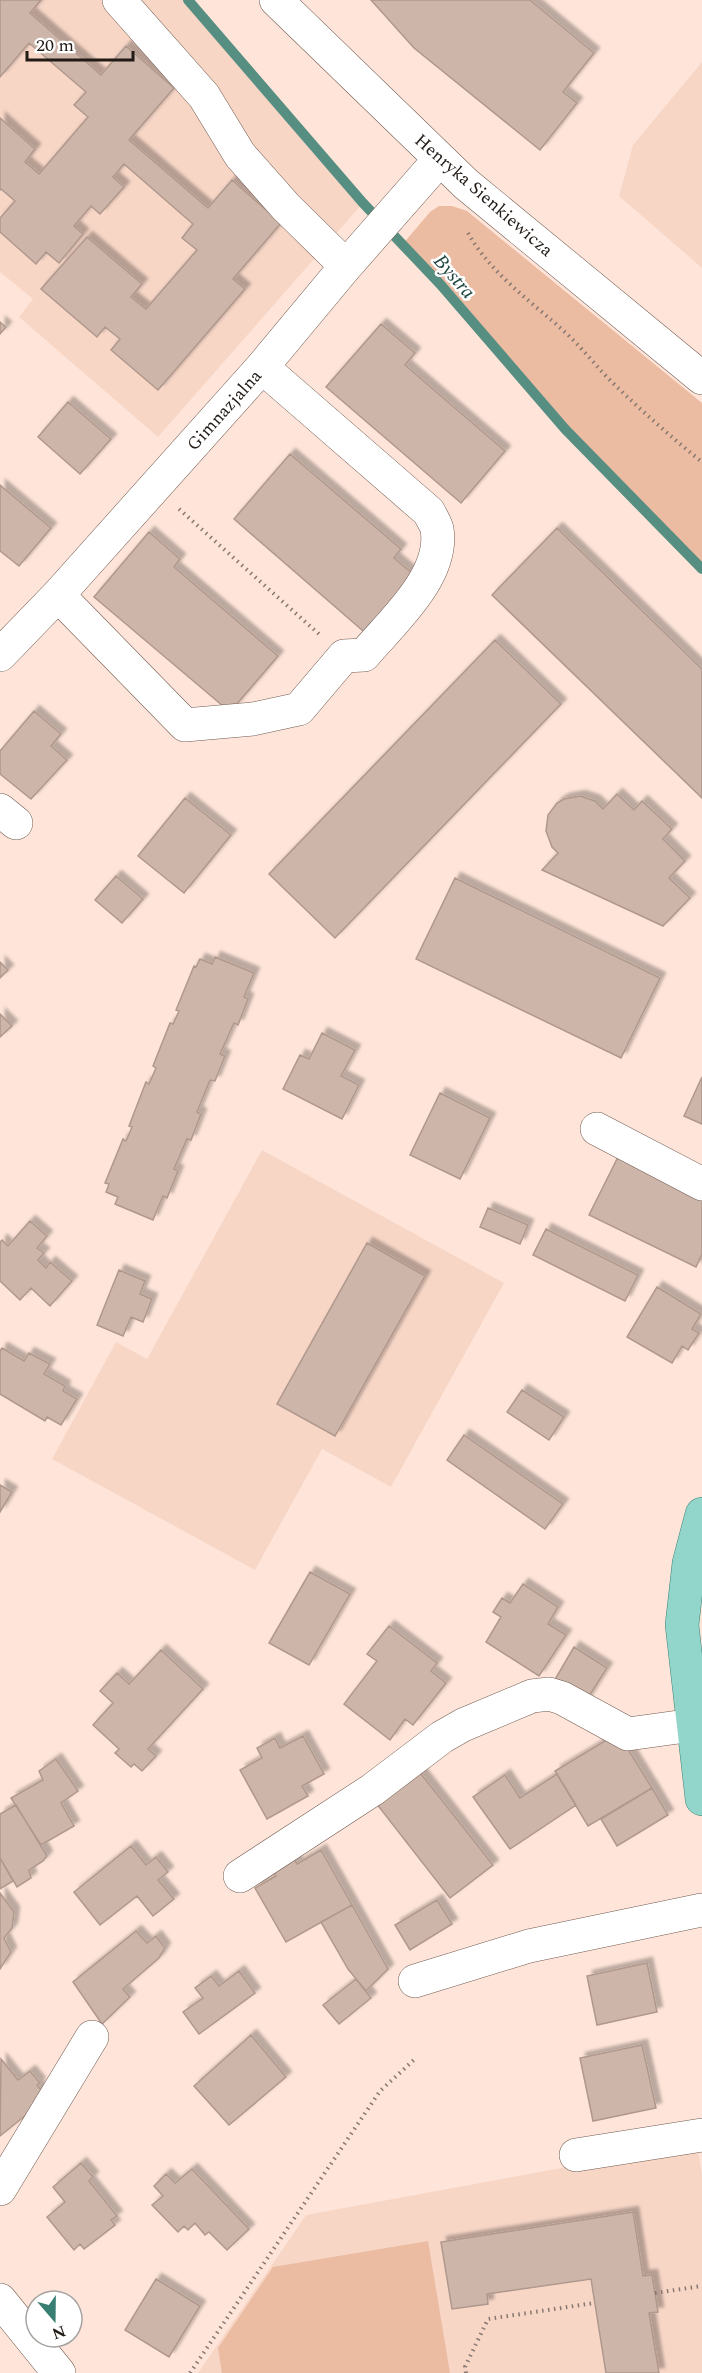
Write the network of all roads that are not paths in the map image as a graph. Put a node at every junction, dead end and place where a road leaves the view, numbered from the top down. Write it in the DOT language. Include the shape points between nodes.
graph roads {
  1 [pos="119,0"];
  2 [pos="276,0"];
  3 [pos="440,159"];
  4 [pos="348,263"];
  5 [pos="262,367"];
  6 [pos="702,378"];
  7 [pos="58,595"];
  8 [pos="0,655"];
  9 [pos="597,1129"];
  10 [pos="702,1184"];
  11 [pos="702,1514"];
  12 [pos="693,1725"];
  13 [pos="701,1781"];
  14 [pos="240,1876"];
  15 [pos="702,1910"];
  16 [pos="415,1981"];
  17 [pos="92,2037"];
  18 [pos="702,2135"];
  19 [pos="576,2156"];
  20 [pos="0,2189"];
  21 [pos="0,2300"];
  22 [pos="59,2373"];
  1 -- 4 [label="street" via="204,96 240,155 286,207"];
  2 -- 3 [label="street, Henryka Sienkiewicza"];
  3 -- 4 [label="street, Gimnazjalna"];
  3 -- 6 [label="street, Henryka Sienkiewicza"];
  4 -- 5 [label="street, Gimnazjalna"];
  5 -- 7 [label="street, Gimnazjalna"];
  5 -- 7 [label="street" via="429,512 437,529 435,551 424,584 364,655 344,656 299,709 253,719 185,725"];
  7 -- 8 [label="street, Gimnazjalna"];
  9 -- 10 [label="street"];
  11 -- 12 [label="main road" via="689,1563 682,1624"];
  12 -- 13 [label="main road"];
  12 -- 14 [label="street" via="628,1734 562,1698 549,1694 532,1696 442,1737 372,1791"];
  15 -- 16 [label="street" via="529,1946"];
  17 -- 20 [label="street"];
  18 -- 19 [label="street"];
  21 -- 22 [label="street"];
}
